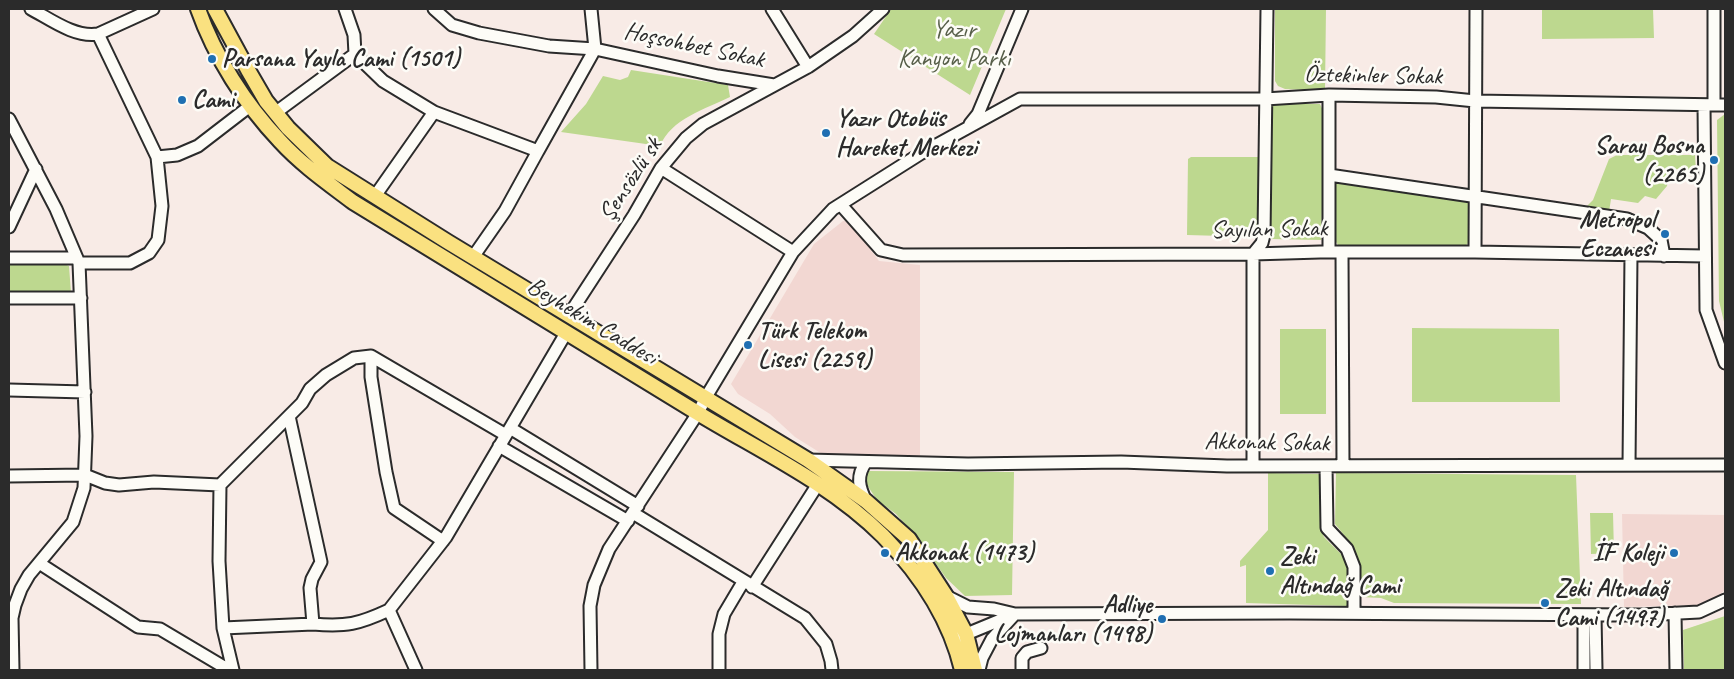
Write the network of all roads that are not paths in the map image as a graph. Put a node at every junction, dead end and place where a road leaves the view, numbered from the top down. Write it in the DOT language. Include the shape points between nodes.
graph roads {
  1 [pos="31,9"];
  2 [pos="153,9"];
  3 [pos="198,9"];
  4 [pos="216,9"];
  5 [pos="345,9"];
  6 [pos="434,9"];
  7 [pos="591,9"];
  8 [pos="772,9"];
  9 [pos="883,9"];
  10 [pos="1022,9"];
  11 [pos="1267,9"];
  12 [pos="1476,9"];
  13 [pos="1714,9"];
  14 [pos="98,34"];
  15 [pos="595,49"];
  16 [pos="355,54"];
  17 [pos="808,67"];
  18 [pos="774,85"];
  19 [pos="1329,95"];
  20 [pos="1265,99"];
  21 [pos="1475,102"];
  22 [pos="1714,105"];
  23 [pos="250,106"];
  24 [pos="434,112"];
  25 [pos="275,113"];
  26 [pos="10,120"];
  27 [pos="968,127"];
  28 [pos="538,151"];
  29 [pos="157,157"];
  30 [pos="661,168"];
  31 [pos="36,169"];
  32 [pos="1329,175"];
  33 [pos="375,196"];
  34 [pos="1475,197"];
  35 [pos="841,205"];
  36 [pos="9,227"];
  37 [pos="793,252"];
  38 [pos="1329,252"];
  39 [pos="1342,252"];
  40 [pos="1475,252"];
  41 [pos="1253,254"];
  42 [pos="1631,255"];
  43 [pos="1664,256"];
  44 [pos="1705,256"];
  45 [pos="473,257"];
  46 [pos="9,258"];
  47 [pos="78,261"];
  48 [pos="9,298"];
  49 [pos="81,298"];
  50 [pos="569,315"];
  51 [pos="566,333"];
  52 [pos="372,356"];
  53 [pos="1725,363"];
  54 [pos="9,390"];
  55 [pos="85,392"];
  56 [pos="706,398"];
  57 [pos="698,413"];
  58 [pos="289,416"];
  59 [pos="508,432"];
  60 [pos="499,446"];
  61 [pos="808,460"];
  62 [pos="866,462"];
  63 [pos="1253,465"];
  64 [pos="1628,465"];
  65 [pos="1725,465"];
  66 [pos="1326,466"];
  67 [pos="1343,466"];
  68 [pos="85,475"];
  69 [pos="9,476"];
  70 [pos="818,484"];
  71 [pos="220,485"];
  72 [pos="866,501"];
  73 [pos="633,513"];
  74 [pos="443,541"];
  75 [pos="39,563"];
  76 [pos="748,584"];
  77 [pos="9,588"];
  78 [pos="21,589"];
  79 [pos="946,596"];
  80 [pos="1725,600"];
  81 [pos="389,610"];
  82 [pos="1354,613"];
  83 [pos="1675,613"];
  84 [pos="1016,614"];
  85 [pos="1590,615"];
  86 [pos="313,624"];
  87 [pos="223,628"];
  88 [pos="966,634"];
  89 [pos="952,640"];
  90 [pos="1041,648"];
  91 [pos="13,670"];
  92 [pos="230,670"];
  93 [pos="234,670"];
  94 [pos="416,670"];
  95 [pos="591,670"];
  96 [pos="718,670"];
  97 [pos="832,670"];
  98 [pos="962,670"];
  99 [pos="977,670"];
  100 [pos="1022,670"];
  101 [pos="1584,670"];
  102 [pos="1596,670"];
  103 [pos="1676,670"];
  1 -- 14 [label="street" via="84,35"];
  2 -- 14 [label="street"];
  3 -- 23 [label="main road, Beyhekim Caddesi" via="225,66"];
  4 -- 25 [label="main road, Beyhekim Caddesi"];
  5 -- 16 [label="street" via="354,35"];
  6 -- 15 [label="street, Hoşsohbet Sokak" via="452,25 479,33 549,46"];
  7 -- 15 [label="street"];
  8 -- 17 [label="street"];
  9 -- 17 [label="street, Şensözlü sk" via="853,36"];
  10 -- 27 [label="street" via="978,114"];
  11 -- 20 [label="street"];
  12 -- 21 [label="street"];
  13 -- 22 [label="street"];
  14 -- 29 [label="street"];
  15 -- 18 [label="street, Hoşsohbet Sokak"];
  15 -- 28 [label="street"];
  16 -- 24 [label="street" via="383,81"];
  16 -- 25 [label="street"];
  17 -- 18 [label="street, Şensözlü sk"];
  18 -- 30 [label="street, Şensözlü sk" via="703,124 686,138"];
  19 -- 20 [label="street, Öztekinler Sokak"];
  19 -- 21 [label="street, Öztekinler Sokak"];
  19 -- 32 [label="street"];
  20 -- 27 [label="street, Öztekinler Sokak" via="1020,99"];
  20 -- 41 [label="street" via="1264,235"];
  21 -- 22 [label="street, Öztekinler Sokak"];
  21 -- 34 [label="street"];
  22 -- 44 [label="street"];
  23 -- 29 [label="street" via="198,146 177,156"];
  23 -- 51 [label="main road, Beyhekim Caddesi" via="280,142 353,202"];
  24 -- 28 [label="street"];
  24 -- 33 [label="street"];
  25 -- 33 [label="main road, Beyhekim Caddesi" via="327,166"];
  26 -- 31 [label="street"];
  27 -- 35 [label="street"];
  28 -- 45 [label="street" via="505,211"];
  29 -- 47 [label="street" via="162,206 158,240 149,253 130,262"];
  30 -- 37 [label="street"];
  30 -- 50 [label="street, Şensözlü sk"];
  31 -- 36 [label="street"];
  31 -- 47 [label="street"];
  32 -- 34 [label="street"];
  32 -- 38 [label="street"];
  33 -- 45 [label="main road, Beyhekim Caddesi"];
  34 -- 40 [label="street"];
  34 -- 43 [label="street" via="1627,219 1648,228 1661,240"];
  35 -- 37 [label="street" via="833,209"];
  35 -- 41 [label="street, Sayılan Sokak" via="881,250 903,255"];
  37 -- 56 [label="street"];
  38 -- 39 [label="street, Sayılan Sokak"];
  38 -- 41 [label="street, Sayılan Sokak"];
  39 -- 40 [label="street, Sayılan Sokak"];
  39 -- 67 [label="street"];
  40 -- 42 [label="street, Sayılan Sokak"];
  41 -- 63 [label="street"];
  42 -- 43 [label="street, Sayılan Sokak"];
  42 -- 64 [label="street"];
  43 -- 44 [label="street, Sayılan Sokak"];
  44 -- 53 [label="street" via="1706,310"];
  45 -- 50 [label="main road, Beyhekim Caddesi"];
  46 -- 47 [label="street"];
  47 -- 49 [label="street"];
  48 -- 49 [label="street"];
  49 -- 55 [label="street"];
  50 -- 56 [label="main road, Beyhekim Caddesi"];
  51 -- 57 [label="main road, Beyhekim Caddesi"];
  51 -- 59 [label="street"];
  52 -- 58 [label="street" via="354,358 326,375"];
  52 -- 59 [label="street"];
  52 -- 74 [label="street" via="371,377 394,508"];
  54 -- 55 [label="street"];
  55 -- 68 [label="street"];
  56 -- 57 [label="street"];
  56 -- 61 [label="main road, Beyhekim Caddesi"];
  57 -- 70 [label="main road, Beyhekim Caddesi"];
  57 -- 73 [label="street"];
  58 -- 71 [label="street"];
  58 -- 86 [label="street" via="321,562 310,588"];
  59 -- 60 [label="street"];
  59 -- 73 [label="street"];
  60 -- 73 [label="street"];
  60 -- 74 [label="street"];
  61 -- 62 [label="street, Akkonak Sokak"];
  61 -- 72 [label="main road, Beyhekim Caddesi"];
  62 -- 63 [label="street, Akkonak Sokak"];
  62 -- 72 [label="street" via="859,478"];
  63 -- 66 [label="street, Akkonak Sokak"];
  64 -- 65 [label="street, Akkonak Sokak"];
  64 -- 67 [label="street, Akkonak Sokak"];
  66 -- 67 [label="street, Akkonak Sokak"];
  66 -- 82 [label="street" via="1327,528 1346,549 1354,567"];
  68 -- 69 [label="street"];
  68 -- 71 [label="street" via="119,485 154,482"];
  68 -- 75 [label="street" via="73,522"];
  70 -- 76 [label="street"];
  70 -- 89 [label="main road, Beyhekim Caddesi" via="859,515 907,564 939,609"];
  71 -- 87 [label="street" via="219,561"];
  72 -- 79 [label="main road, Beyhekim Caddesi" via="909,539"];
  73 -- 76 [label="street"];
  73 -- 95 [label="street" via="609,549 594,585 590,606"];
  74 -- 81 [label="street"];
  75 -- 78 [label="street"];
  75 -- 92 [label="street" via="138,628 160,629"];
  76 -- 96 [label="street" via="724,614 719,634"];
  76 -- 97 [label="street" via="804,618 826,644"];
  77 -- 78 [label="street"];
  78 -- 91 [label="street" via="12,618"];
  79 -- 84 [label="street" via="968,607"];
  79 -- 88 [label="main road, Beyhekim Caddesi"];
  80 -- 83 [label="street" via="1699,612"];
  81 -- 86 [label="street" via="367,621 340,626"];
  81 -- 94 [label="street"];
  82 -- 84 [label="street"];
  82 -- 85 [label="street"];
  83 -- 85 [label="street"];
  83 -- 103 [label="street"];
  84 -- 88 [label="street"];
  84 -- 99 [label="street" via="992,639"];
  85 -- 101 [label="street"];
  85 -- 102 [label="street"];
  86 -- 87 [label="street"];
  87 -- 93 [label="street"];
  88 -- 89 [label="street"];
  88 -- 99 [label="main road, Beyhekim Caddesi"];
  89 -- 98 [label="main road, Beyhekim Caddesi"];
  90 -- 100 [label="street" via="1027,652 1022,658"];
}
